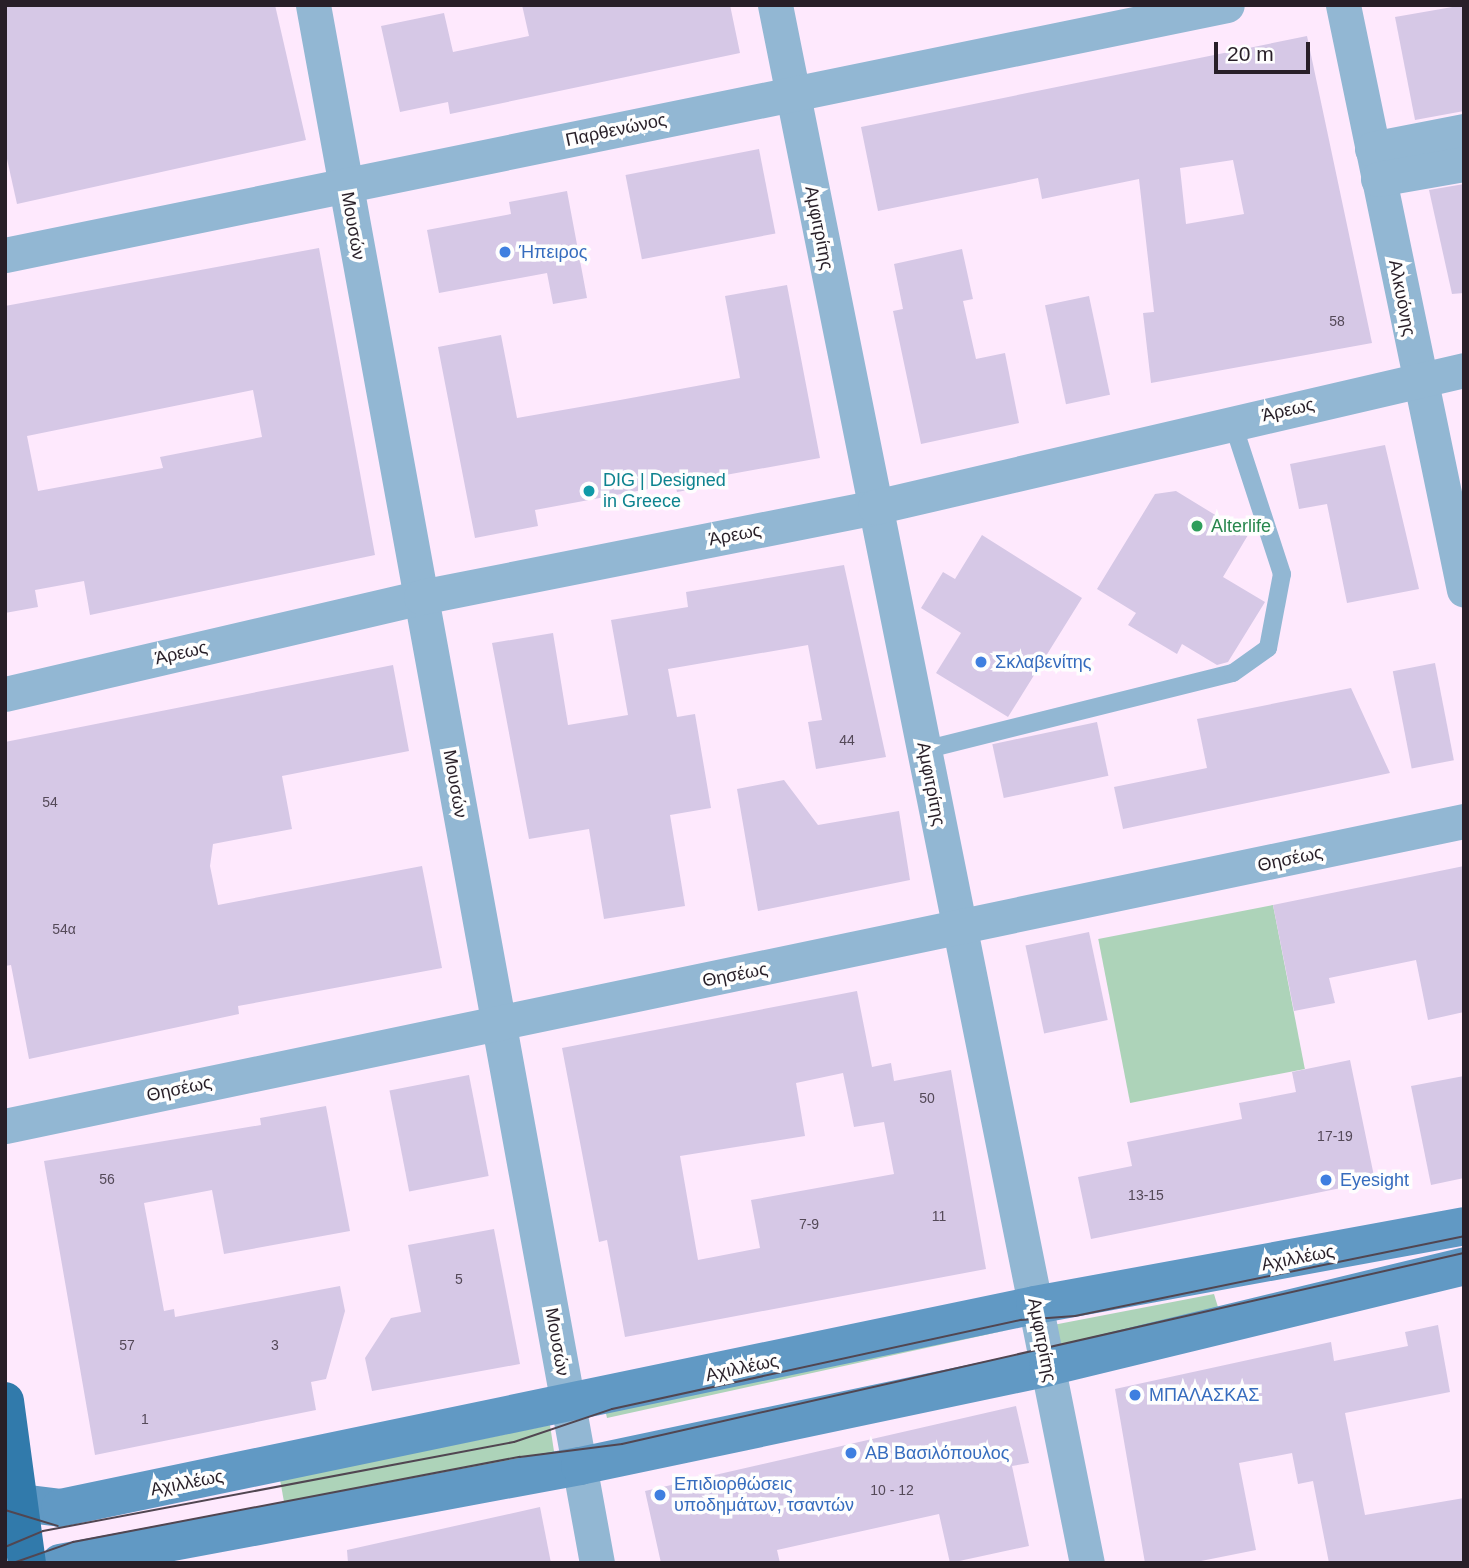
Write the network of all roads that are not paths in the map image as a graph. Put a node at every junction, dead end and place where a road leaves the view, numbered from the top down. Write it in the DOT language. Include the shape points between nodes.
graph roads {
  1 [pos="313,5"];
  2 [pos="775,5"];
  3 [pos="1227,5"];
  4 [pos="1343,5"];
  5 [pos="792,93"];
  6 [pos="1464,131"];
  7 [pos="1375,164"];
  8 [pos="1464,164"];
  9 [pos="345,184"];
  10 [pos="5,256"];
  11 [pos="1464,370"];
  12 [pos="1419,380"];
  13 [pos="1233,424"];
  14 [pos="875,507"];
  15 [pos="1464,590"];
  16 [pos="421,597"];
  17 [pos="5,694"];
  18 [pos="924,750"];
  19 [pos="1464,821"];
  20 [pos="960,930"];
  21 [pos="498,1022"];
  22 [pos="5,1126"];
  23 [pos="1464,1226"];
  24 [pos="1464,1266"];
  25 [pos="1035,1305"];
  26 [pos="1048,1367"];
  27 [pos="5,1401"];
  28 [pos="569,1405"];
  29 [pos="580,1466"];
  30 [pos="21,1503"];
  31 [pos="1080,1561"];
  32 [pos="27,1563"];
  33 [pos="60,1563"];
  34 [pos="597,1563"];
  1 -- 9 [label="street, Μουσών"];
  2 -- 5 [label="street, Αμφιτρίτης"];
  3 -- 5 [label="street, Παρθενώνος"];
  4 -- 7 [label="street, Αλκυόνης"];
  5 -- 9 [label="street, Παρθενώνος"];
  5 -- 14 [label="street, Αμφιτρίτης"];
  6 -- 7 [label="street"];
  7 -- 8 [label="street"];
  7 -- 12 [label="street, Αλκυόνης"];
  9 -- 10 [label="street, Παρθενώνος"];
  9 -- 16 [label="street, Μουσών"];
  11 -- 12 [label="street, Άρεως"];
  12 -- 13 [label="street, Άρεως"];
  12 -- 15 [label="street, Αλκυόνης"];
  13 -- 14 [label="street, Άρεως"];
  13 -- 18 [label="lane" via="1282,574 1268,648 1233,673"];
  14 -- 16 [label="street, Άρεως"];
  14 -- 18 [label="street, Αμφιτρίτης"];
  16 -- 17 [label="street, Άρεως"];
  16 -- 21 [label="street, Μουσών"];
  18 -- 20 [label="street, Αμφιτρίτης"];
  19 -- 20 [label="street, Θησέως"];
  20 -- 21 [label="street, Θησέως"];
  20 -- 25 [label="street, Αμφιτρίτης"];
  21 -- 22 [label="street, Θησέως"];
  21 -- 28 [label="street, Μουσών"];
  23 -- 25 [label="main road, Αχιλλέως"];
  24 -- 26 [label="main road"];
  25 -- 26 [label="street, Αμφιτρίτης"];
  25 -- 28 [label="main road, Αχιλλέως"];
  26 -- 29 [label="main road"];
  26 -- 31 [label="street, Αμφιτρίτης"];
  27 -- 30 [label="highway"];
  28 -- 29 [label="street, Μουσών"];
  28 -- 30 [label="main road, Αχιλλέως" via="60,1508"];
  29 -- 33 [label="main road"];
  29 -- 34 [label="street, Μουσών"];
  30 -- 32 [label="highway"];
}
